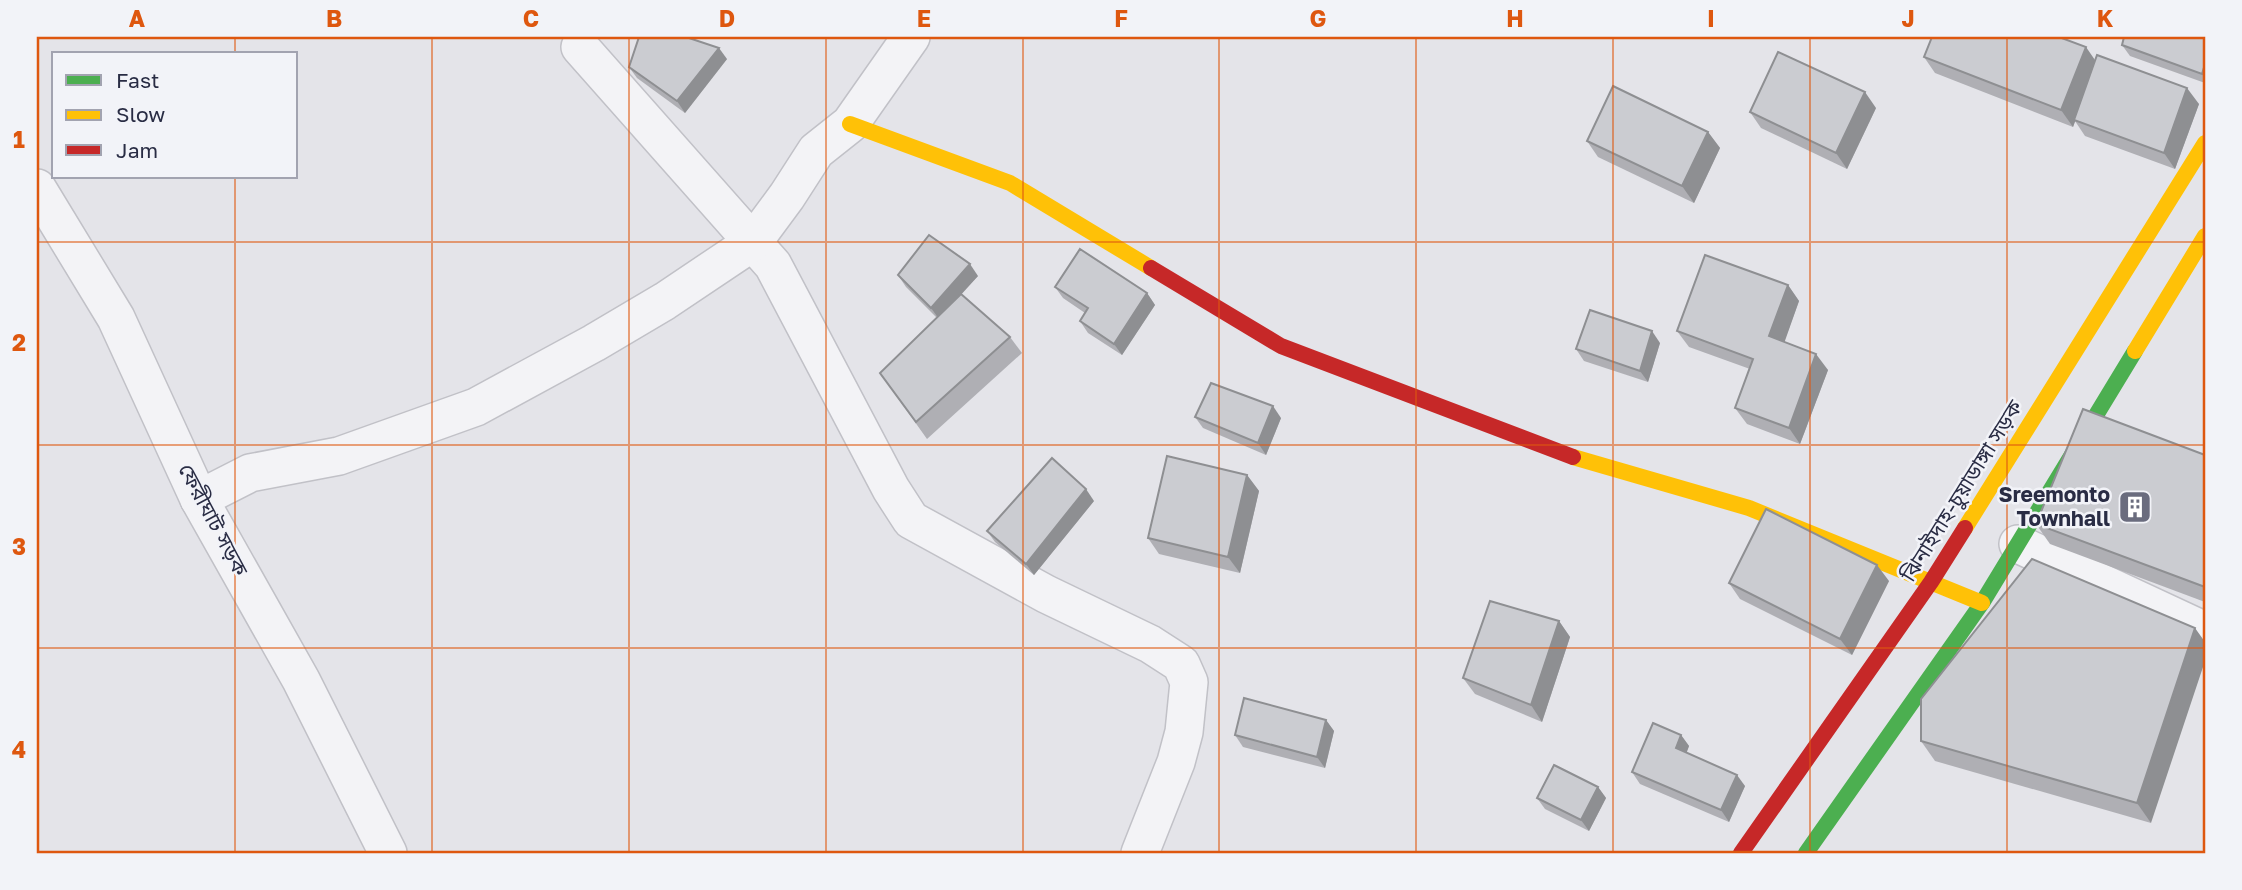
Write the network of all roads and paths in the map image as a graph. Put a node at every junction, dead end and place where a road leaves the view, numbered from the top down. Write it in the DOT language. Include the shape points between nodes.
graph roads {
  1 [pos="911,37"];
  2 [pos="580,47"];
  3 [pos="850,124"];
  4 [pos="2205,143"];
  5 [pos="37,188"];
  6 [pos="2205,236"];
  7 [pos="753,242"];
  8 [pos="199,499"];
  9 [pos="2018,544"];
  10 [pos="1931,582"];
  11 [pos="1982,603"];
  12 [pos="2205,631"];
  13 [pos="388,853"];
  14 [pos="1140,853"];
  15 [pos="1741,853"];
  16 [pos="1806,853"];
  1 -- 3 [label="street"];
  2 -- 7 [label="street"];
  3 -- 7 [label="street" via="816,151"];
  3 -- 10 [label="main road" via="1010,183 1281,346 1590,464 1749,508"];
  4 -- 10 [label="main road, ঝিনাইদাহ-চুয়াডাঙ্গা সড়ক"];
  5 -- 8 [label="street, ফেরীঘাট সড়ক" via="116,317"];
  6 -- 9 [label="main road"];
  7 -- 8 [label="street" via="594,344 476,407 339,456 250,473"];
  7 -- 14 [label="street" via="773,265 911,520 1181,664 1189,682 1184,732"];
  8 -- 13 [label="street, ফেরীঘাট সড়ক" via="301,680"];
  9 -- 11 [label="main road"];
  9 -- 12 [label="street"];
  10 -- 11 [label="main road"];
  10 -- 15 [label="main road, ঝিনাইদাহ-চুয়াডাঙ্গা সড়ক"];
  11 -- 16 [label="main road"];
}
